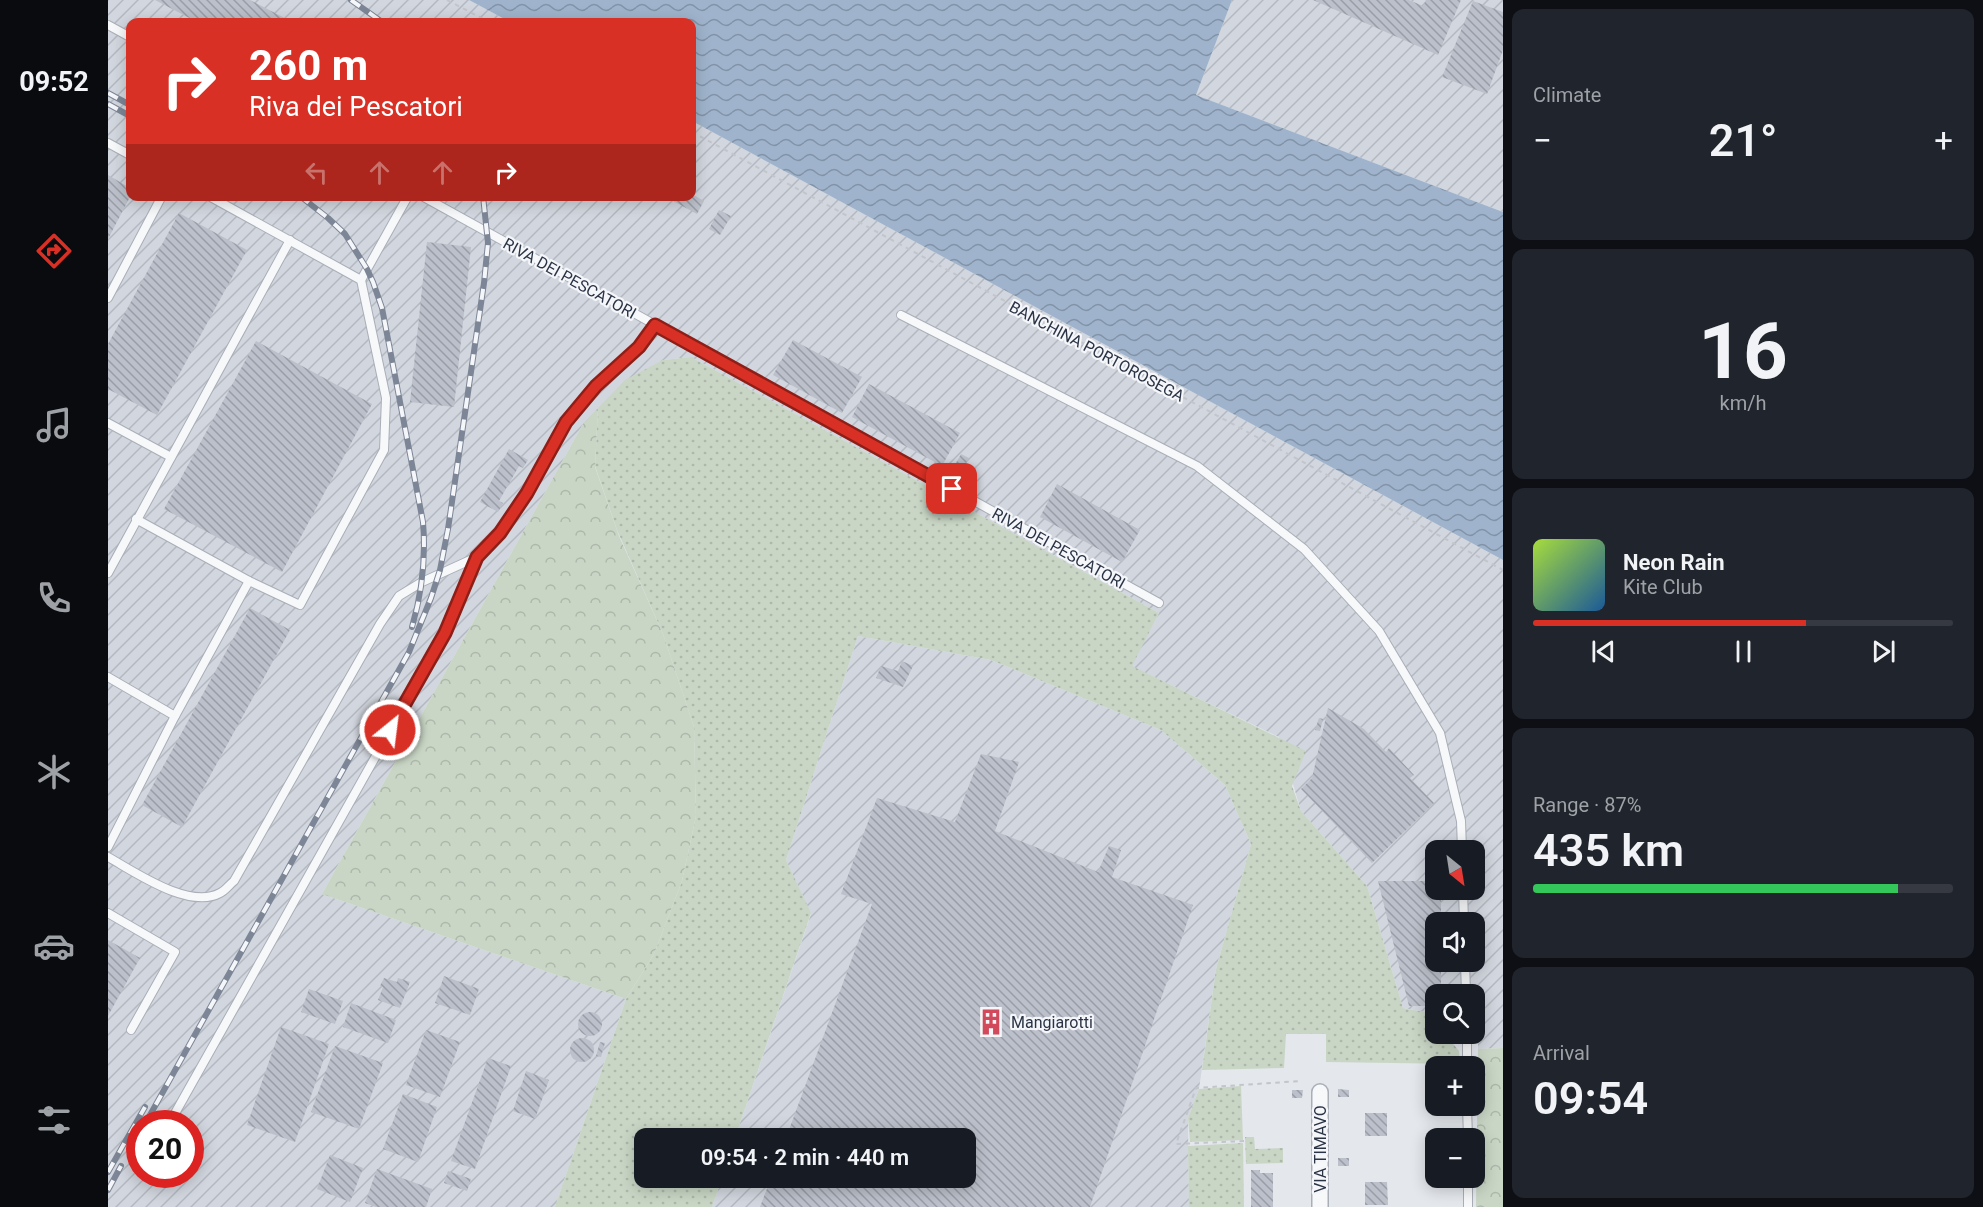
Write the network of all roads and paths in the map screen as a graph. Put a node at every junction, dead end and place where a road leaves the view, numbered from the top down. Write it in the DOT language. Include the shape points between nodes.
graph roads {
  1 [pos="447,0"];
  2 [pos="481,18"];
  3 [pos="108,25"];
  4 [pos="126,35"];
  5 [pos="696,134"];
  6 [pos="108,143"];
  7 [pos="126,153"];
  8 [pos="159,201"];
  9 [pos="217,201"];
  10 [pos="405,201"];
  11 [pos="431,201"];
  12 [pos="290,240"];
  13 [pos="361,280"];
  14 [pos="108,298"];
  15 [pos="901,315"];
  16 [pos="655,325"];
  17 [pos="108,423"];
  18 [pos="171,457"];
  19 [pos="136,519"];
  20 [pos="477,557"];
  21 [pos="1503,570"];
  22 [pos="108,573"];
  23 [pos="249,581"];
  24 [pos="1160,603"];
  25 [pos="108,678"];
  26 [pos="175,716"];
  27 [pos="1462,840"];
  28 [pos="108,847"];
  29 [pos="108,857"];
  30 [pos="108,913"];
  31 [pos="131,1030"];
  32 [pos="1301,1081"];
  33 [pos="1320,1092"];
  34 [pos="177,1110"];
  35 [pos="1244,1142"];
  36 [pos="1468,1188"];
  37 [pos="1320,1207"];
  38 [pos="1468,1207"];
  1 -- 2 [label="path"];
  3 -- 4 [label="lane"];
  5 -- 21 [label="path, BANCHINA PORTOROSEGA"];
  6 -- 7 [label="lane"];
  8 -- 14 [label="lane"];
  9 -- 12 [label="lane"];
  10 -- 13 [label="lane"];
  11 -- 16 [label="lane, RIVA DEI PESCATORI"];
  12 -- 13 [label="lane"];
  12 -- 18 [label="lane"];
  13 -- 23 [label="lane" via="386,399 384,450 300,605"];
  15 -- 27 [label="lane" via="1197,466 1304,549 1379,631 1440,733 1461,821"];
  16 -- 20 [label="lane" via="639,347 596,386 566,422 527,493 500,533"];
  16 -- 24 [label="lane, RIVA DEI PESCATORI"];
  17 -- 18 [label="lane"];
  18 -- 19 [label="lane"];
  19 -- 22 [label="lane"];
  19 -- 23 [label="lane"];
  20 -- 29 [label="lane" via="399,596 234,881 219,894 198,897 175,893"];
  20 -- 34 [label="lane" via="445,633"];
  23 -- 26 [label="lane"];
  25 -- 26 [label="lane"];
  26 -- 28 [label="lane"];
  30 -- 31 [label="lane" via="175,952"];
  32 -- 35 [label="path" via="1196,1088 1176,1144"];
  33 -- 37 [label="street, VIA TIMAVO"];
  36 -- 38 [label="lane"];
}
